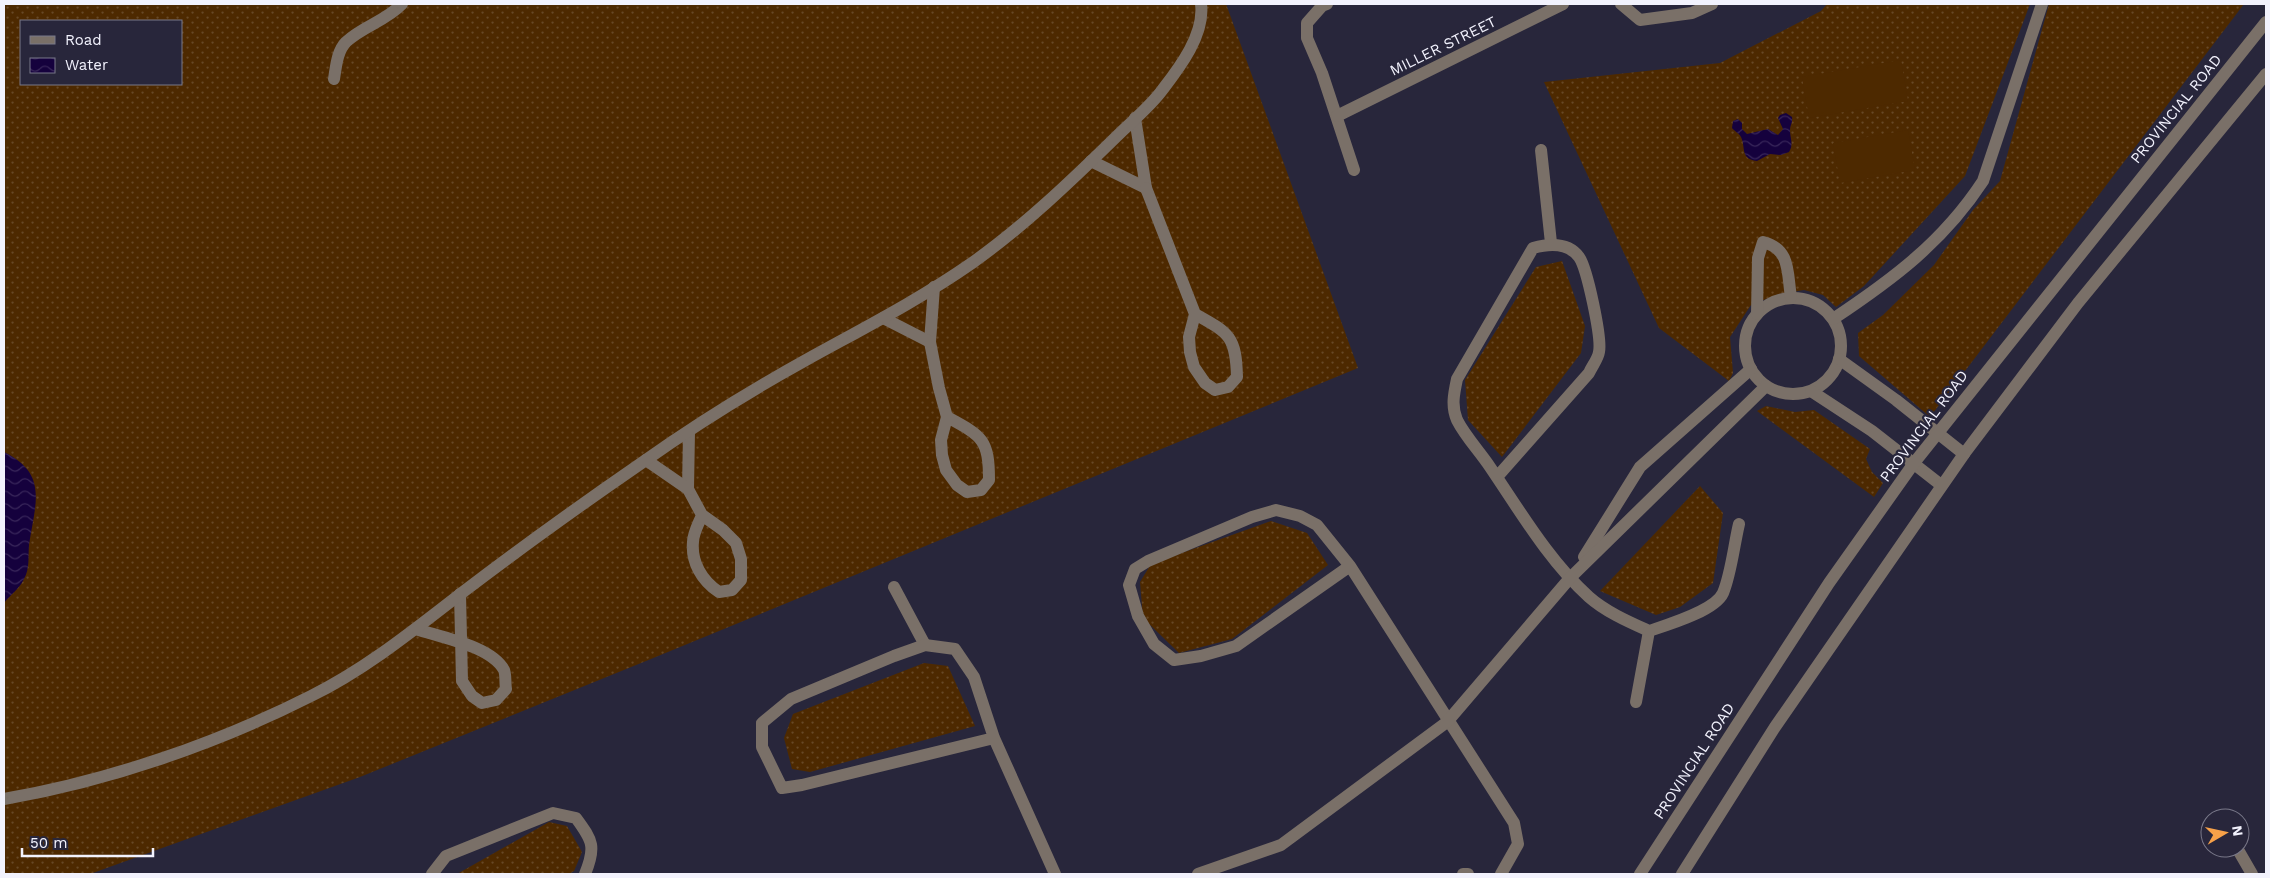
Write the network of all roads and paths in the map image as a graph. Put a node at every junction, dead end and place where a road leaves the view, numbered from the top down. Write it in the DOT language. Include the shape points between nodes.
graph roads {
  1 [pos="402,4"];
  2 [pos="1200,4"];
  3 [pos="1327,4"];
  4 [pos="1563,4"];
  5 [pos="1621,4"];
  6 [pos="1712,4"];
  7 [pos="2042,4"];
  8 [pos="2266,22"];
  9 [pos="2262,38"];
  10 [pos="2266,74"];
  11 [pos="334,79"];
  12 [pos="1337,116"];
  13 [pos="1135,118"];
  14 [pos="1541,150"];
  15 [pos="1091,161"];
  16 [pos="1354,170"];
  17 [pos="1146,188"];
  18 [pos="1551,243"];
  19 [pos="934,288"];
  20 [pos="1791,297"];
  21 [pos="1195,314"];
  22 [pos="1756,314"];
  23 [pos="883,318"];
  24 [pos="1833,319"];
  25 [pos="930,342"];
  26 [pos="1839,359"];
  27 [pos="1751,369"];
  28 [pos="1766,386"];
  29 [pos="1811,391"];
  30 [pos="947,417"];
  31 [pos="689,432"];
  32 [pos="1937,432"];
  33 [pos="1964,454"];
  34 [pos="646,460"];
  35 [pos="1914,463"];
  36 [pos="1497,477"];
  37 [pos="1942,485"];
  38 [pos="688,489"];
  39 [pos="702,515"];
  40 [pos="1739,524"];
  41 [pos="1350,566"];
  42 [pos="1570,578"];
  43 [pos="894,586"];
  44 [pos="460,594"];
  45 [pos="416,629"];
  46 [pos="1649,631"];
  47 [pos="460,643"];
  48 [pos="925,645"];
  49 [pos="1636,702"];
  50 [pos="1448,722"];
  51 [pos="994,738"];
  52 [pos="4,799"];
  53 [pos="2243,858"];
  54 [pos="432,874"];
  55 [pos="585,874"];
  56 [pos="1055,874"];
  57 [pos="1198,874"];
  58 [pos="1463,874"];
  59 [pos="1468,874"];
  60 [pos="1500,874"];
  61 [pos="1640,874"];
  62 [pos="1682,874"];
  63 [pos="2252,874"];
  1 -- 11 [label="street" via="392,14 346,42 337,58"];
  2 -- 13 [label="street" via="1202,14 1191,48 1161,92"];
  3 -- 12 [label="street" via="1308,24 1307,38"];
  4 -- 12 [label="street, MILLER STREET"];
  5 -- 6 [label="street" via="1640,20 1692,13"];
  7 -- 24 [label="street" via="1983,181 1966,207 1920,256"];
  8 -- 9 [label="street, PROVINCIAL ROAD"];
  9 -- 32 [label="street, PROVINCIAL ROAD"];
  10 -- 33 [label="street" via="2078,303"];
  12 -- 16 [label="street"];
  13 -- 15 [label="street"];
  13 -- 17 [label="street"];
  14 -- 18 [label="street"];
  15 -- 17 [label="street"];
  15 -- 19 [label="street" via="999,242"];
  17 -- 21 [label="street"];
  18 -- 36 [label="street" via="1533,248 1457,379 1453,396 1457,420"];
  18 -- 36 [label="street" via="1570,249 1580,258 1599,327 1599,353 1589,373"];
  19 -- 23 [label="street"];
  19 -- 25 [label="street"];
  20 -- 22 [label="street" via="1766,305"];
  20 -- 22 [label="street" via="1784,254 1774,245 1763,242 1758,258"];
  20 -- 24 [label="street" via="1807,299 1822,307"];
  21 -- 21 [label="street" via="1219,327 1232,340 1237,357 1237,377 1228,387 1215,390 1194,368 1189,337"];
  22 -- 27 [label="street" via="1745,340"];
  23 -- 25 [label="street"];
  23 -- 31 [label="street" via="742,397"];
  24 -- 26 [label="street" via="1839,331"];
  25 -- 30 [label="street"];
  26 -- 29 [label="street" via="1833,372"];
  26 -- 32 [label="street"];
  27 -- 28 [label="street"];
  27 -- 42 [label="street" via="1640,467"];
  28 -- 29 [label="street" via="1788,393"];
  28 -- 42 [label="street"];
  29 -- 35 [label="street"];
  30 -- 30 [label="street" via="971,430 985,443 989,480 981,490 967,492 946,470 941,440"];
  31 -- 34 [label="street"];
  31 -- 38 [label="street"];
  32 -- 33 [label="street"];
  32 -- 35 [label="street, PROVINCIAL ROAD"];
  33 -- 37 [label="street"];
  34 -- 38 [label="street"];
  34 -- 44 [label="street"];
  35 -- 37 [label="street"];
  35 -- 61 [label="street, PROVINCIAL ROAD" via="1829,583"];
  36 -- 42 [label="street"];
  37 -- 62 [label="street" via="1775,727"];
  38 -- 39 [label="street"];
  39 -- 39 [label="street" via="736,543 741,560 741,580 732,590 719,592 708,586 698,570 692,540"];
  40 -- 46 [label="street" via="1723,594 1704,610"];
  41 -- 41 [label="street" via="1317,525 1300,516 1276,510 1148,561 1135,569 1129,585 1138,616 1154,644 1174,660 1236,646"];
  41 -- 50 [label="street"];
  42 -- 46 [label="street" via="1590,598"];
  42 -- 50 [label="street"];
  43 -- 48 [label="street"];
  44 -- 45 [label="street"];
  44 -- 47 [label="street"];
  45 -- 47 [label="street"];
  45 -- 52 [label="street" via="312,696 255,721 181,751 71,786"];
  46 -- 49 [label="street"];
  47 -- 47 [label="street" via="482,650 504,670 506,689 496,700 482,703 472,696 462,681"];
  48 -- 51 [label="street" via="955,649 974,677"];
  48 -- 51 [label="street" via="791,699 762,723 762,746 782,788"];
  50 -- 57 [label="street" via="1281,845"];
  50 -- 60 [label="street" via="1514,823 1518,844"];
  51 -- 56 [label="street"];
  53 -- 63 [label="street"];
  54 -- 55 [label="street" via="446,856 553,813 576,818 591,838 591,859"];
  58 -- 59 [label="street"];
}
